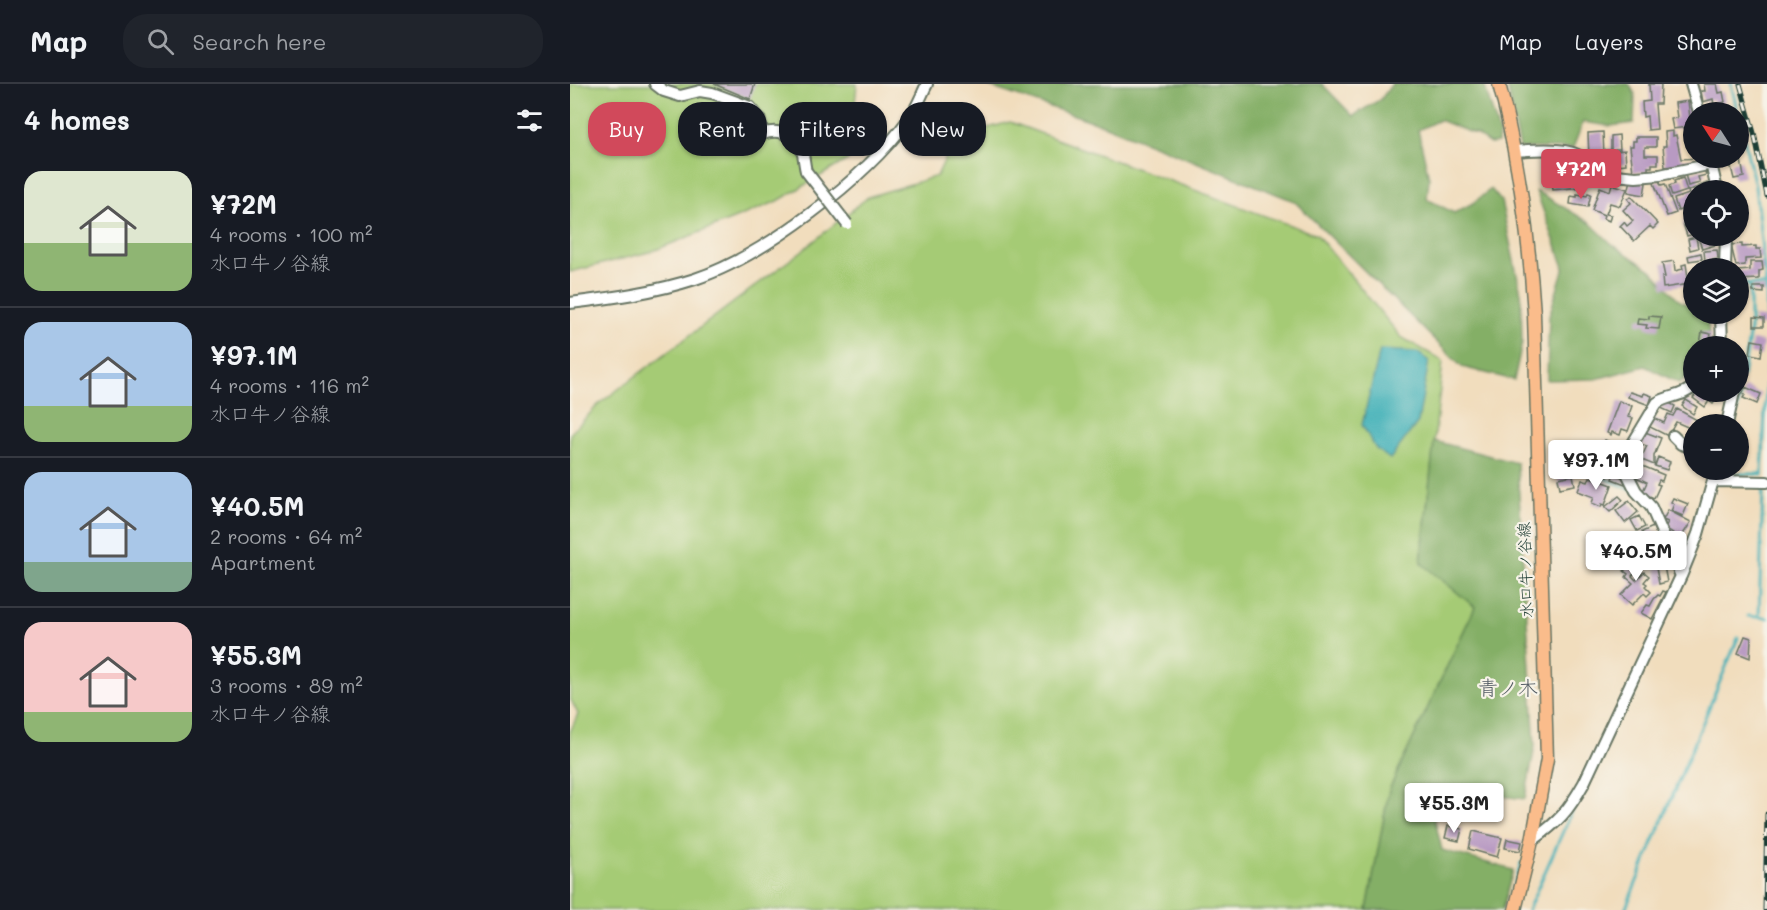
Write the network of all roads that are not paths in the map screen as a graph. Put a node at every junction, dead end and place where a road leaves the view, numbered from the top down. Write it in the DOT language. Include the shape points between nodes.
graph roads {
  1 [pos="655,84"];
  2 [pos="689,84"];
  3 [pos="927,84"];
  4 [pos="1499,84"];
  5 [pos="1691,84"];
  6 [pos="684,95"];
  7 [pos="1696,102"];
  8 [pos="1515,151"];
  9 [pos="1687,168"];
  10 [pos="847,224"];
  11 [pos="570,303"];
  12 [pos="1683,392"];
  13 [pos="1674,436"];
  14 [pos="1683,445"];
  15 [pos="1713,481"];
  16 [pos="1767,482"];
  17 [pos="1681,576"];
  18 [pos="1532,841"];
  19 [pos="1515,910"];
  1 -- 6 [label="street" via="664,91"];
  2 -- 6 [label="street"];
  3 -- 11 [label="street" via="910,118 884,150 769,242 697,279"];
  4 -- 8 [label="main road, 水口牛ノ谷線"];
  5 -- 7 [label="street"];
  6 -- 10 [label="street, bridge" via="712,93 750,107 759,118 763,134 784,133 794,139 801,147 806,171"];
  8 -- 9 [label="street" via="1574,153 1595,173 1660,176"];
  8 -- 18 [label="main road, 水口牛ノ谷線" via="1529,242 1534,314 1547,759"];
  12 -- 17 [label="street" via="1657,403 1624,458 1626,471 1636,491 1651,507"];
  13 -- 14 [label="street"];
  15 -- 16 [label="street"];
  15 -- 17 [label="street"];
  17 -- 18 [label="street" via="1572,805"];
  18 -- 19 [label="main road, 水口牛ノ谷線"];
}
